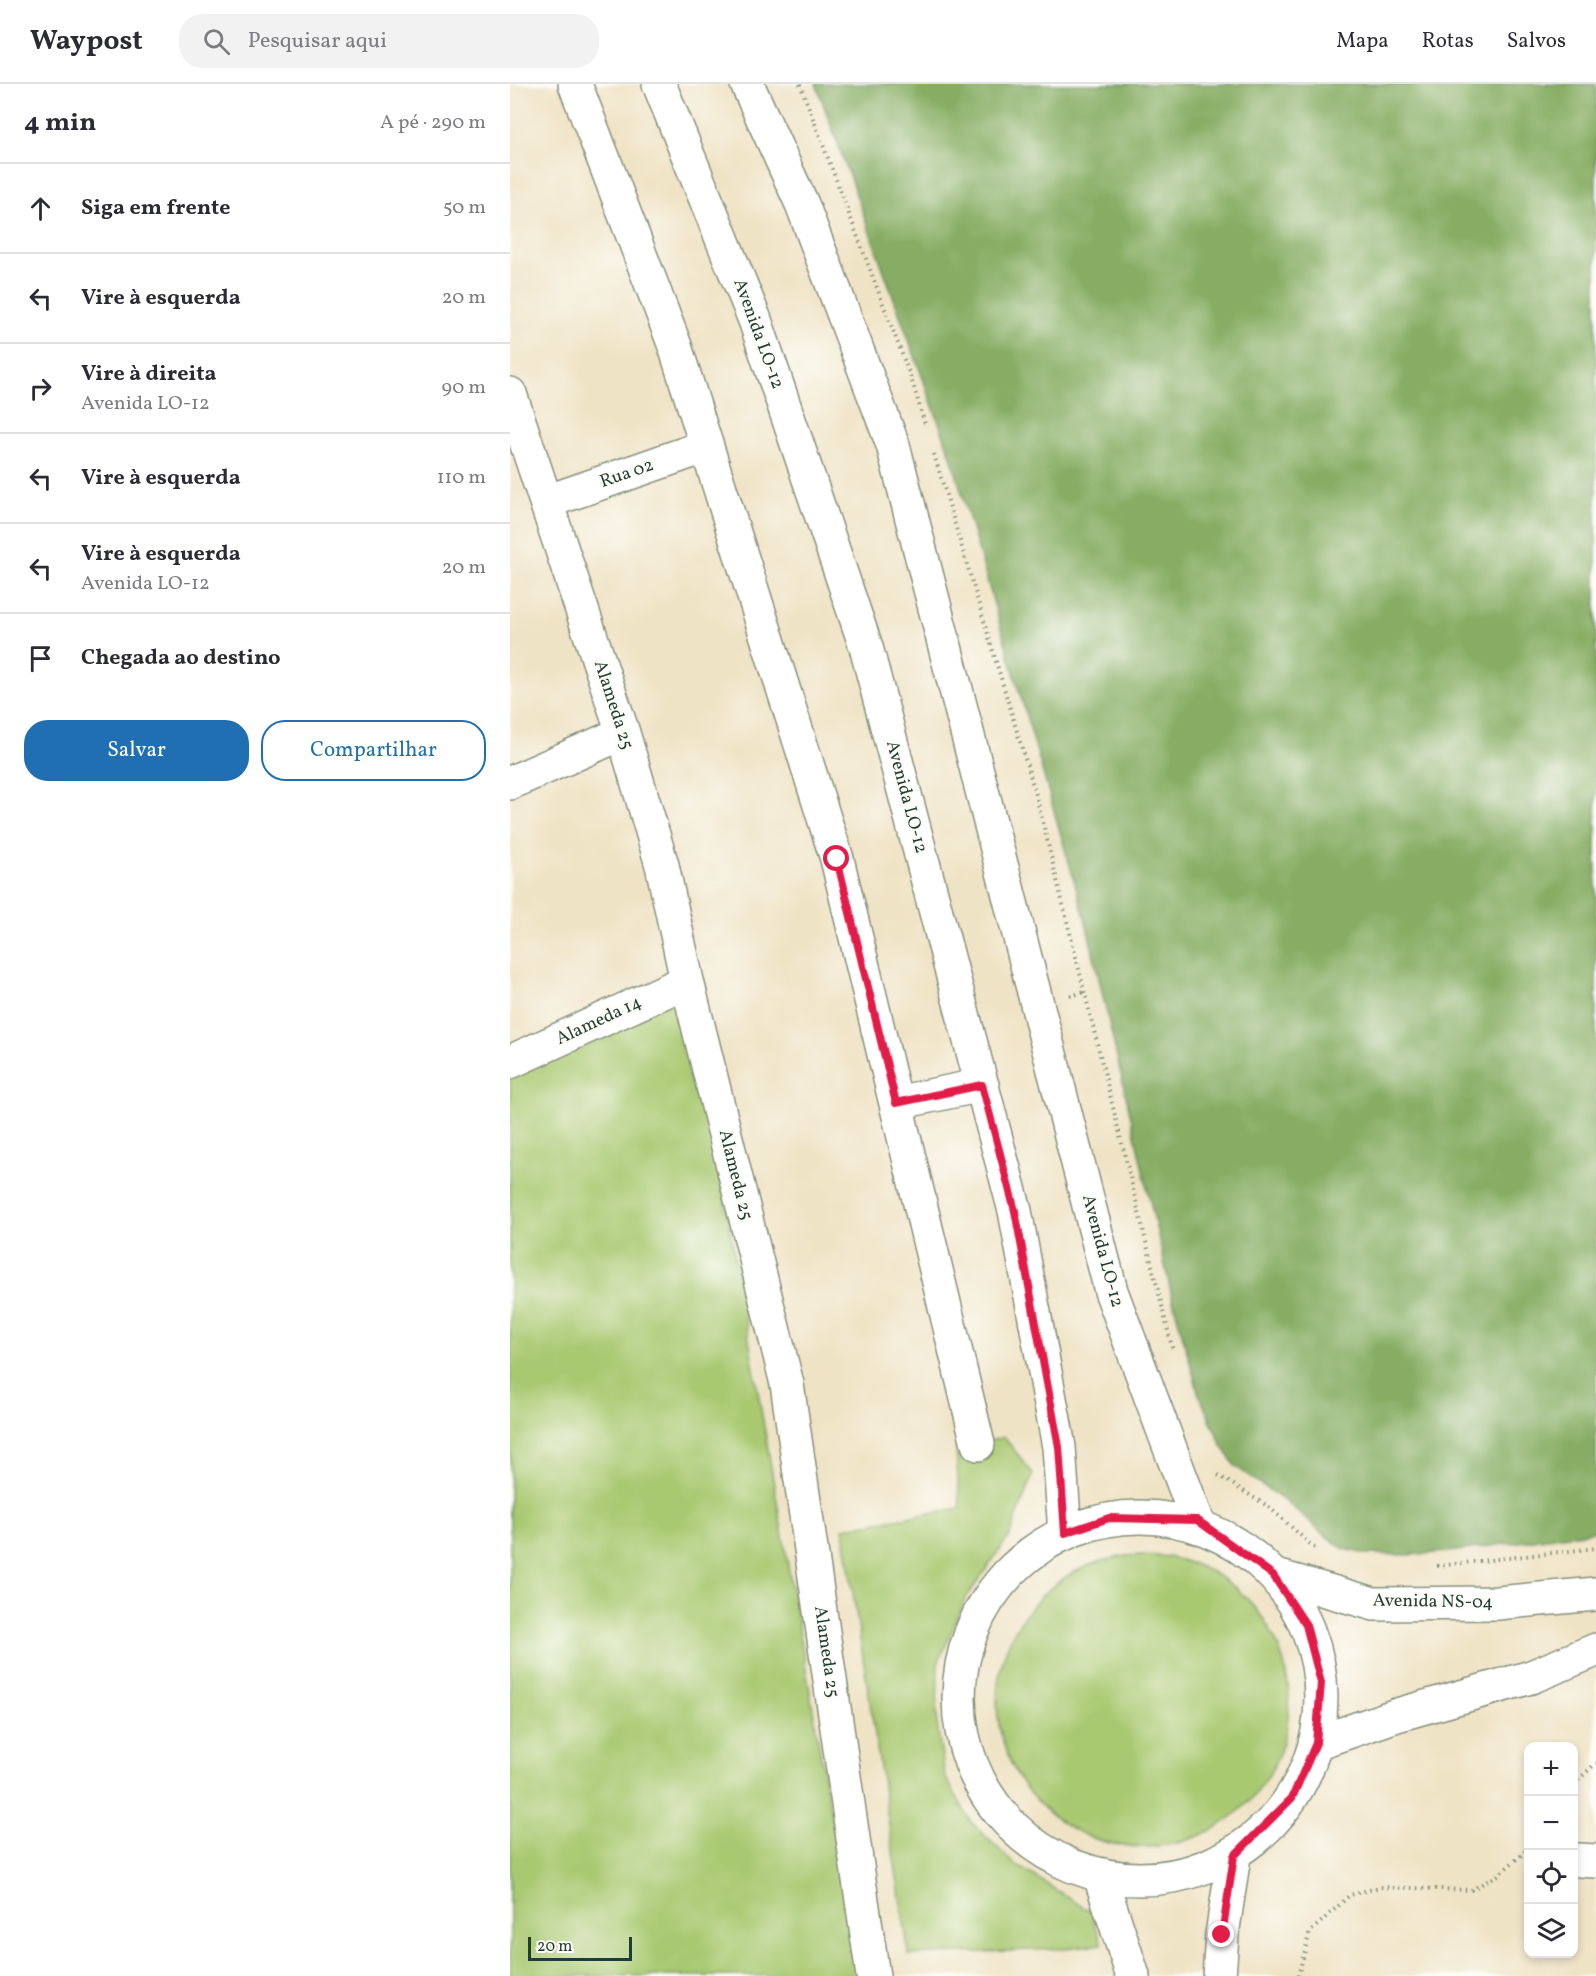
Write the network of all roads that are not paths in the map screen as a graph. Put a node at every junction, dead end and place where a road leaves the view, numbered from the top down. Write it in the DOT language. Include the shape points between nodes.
graph roads {
  1 [pos="575,84"];
  2 [pos="659,84"];
  3 [pos="747,84"];
  4 [pos="510,394"];
  5 [pos="516,431"];
  6 [pos="707,446"];
  7 [pos="546,502"];
  8 [pos="623,733"];
  9 [pos="510,783"];
  10 [pos="687,981"];
  11 [pos="510,1062"];
  12 [pos="982,1085"];
  13 [pos="896,1103"];
  14 [pos="978,1443"];
  15 [pos="1197,1520"];
  16 [pos="1065,1533"];
  17 [pos="1273,1575"];
  18 [pos="1596,1594"];
  19 [pos="1596,1650"];
  20 [pos="1316,1743"];
  21 [pos="1234,1856"];
  22 [pos="1101,1879"];
  23 [pos="873,1976"];
  24 [pos="1133,1976"];
  25 [pos="1219,1976"];
  1 -- 6 [label="street" via="675,346"];
  2 -- 12 [label="street, Avenida LO-12" via="755,320 866,647"];
  3 -- 15 [label="street, Avenida LO-12" via="801,204 893,445 1111,1291"];
  4 -- 5 [label="street, Alameda 25"];
  5 -- 7 [label="street, Alameda 25"];
  6 -- 7 [label="street, Rua 02"];
  6 -- 13 [label="street" via="837,859"];
  7 -- 8 [label="street, Alameda 25"];
  8 -- 9 [label="street"];
  8 -- 10 [label="street, Alameda 25" via="662,865"];
  10 -- 11 [label="street, Alameda 14"];
  10 -- 23 [label="street, Alameda 25" via="787,1384"];
  12 -- 13 [label="street"];
  12 -- 16 [label="street, Avenida LO-12" via="1015,1211 1059,1447"];
  13 -- 14 [label="street"];
  15 -- 16 [label="street" via="1109,1518"];
  15 -- 17 [label="street"];
  16 -- 22 [label="street" via="1052,1538 1005,1574 973,1625 958,1683 963,1742 988,1797 1028,1842"];
  17 -- 18 [label="street, Avenida NS-04" via="1374,1604 1497,1603"];
  17 -- 20 [label="street" via="1306,1625 1318,1671 1321,1683"];
  19 -- 20 [label="street" via="1531,1677"];
  20 -- 21 [label="street" via="1292,1798"];
  21 -- 22 [label="street" via="1199,1870 1141,1880"];
  21 -- 25 [label="street"];
  22 -- 24 [label="street"];
}
